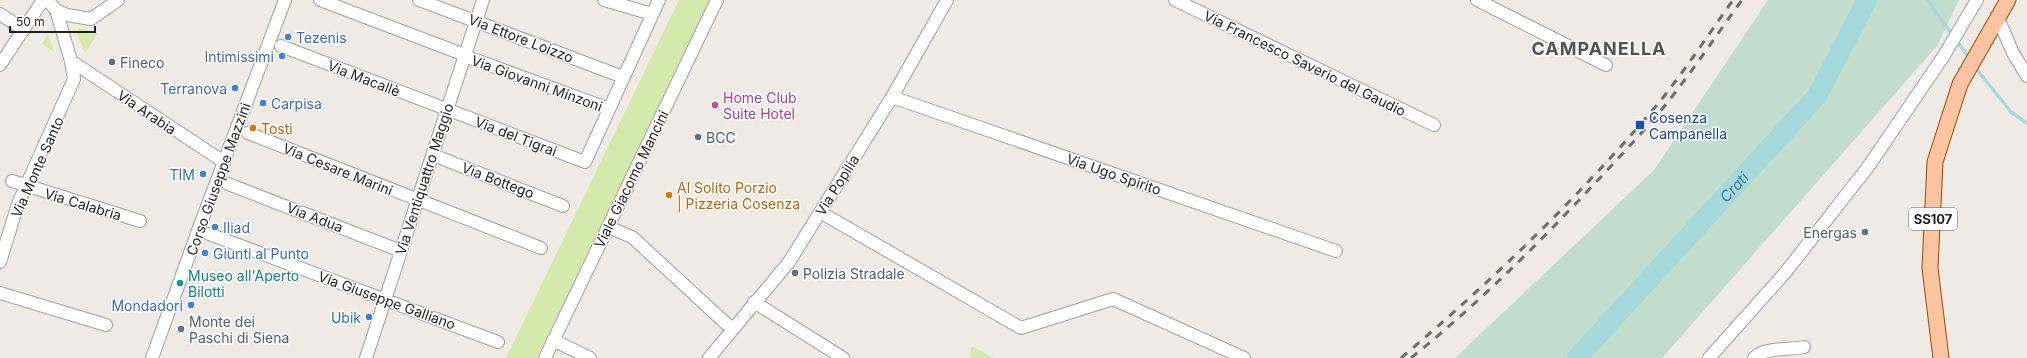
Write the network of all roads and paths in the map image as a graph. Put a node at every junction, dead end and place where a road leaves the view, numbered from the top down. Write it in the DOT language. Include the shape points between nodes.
graph roads {
  1 [pos="43,0"];
  2 [pos="47,0"];
  3 [pos="118,0"];
  4 [pos="285,0"];
  5 [pos="320,0"];
  6 [pos="419,0"];
  7 [pos="483,0"];
  8 [pos="604,0"];
  9 [pos="659,0"];
  10 [pos="717,0"];
  11 [pos="947,0"];
  12 [pos="1175,0"];
  13 [pos="1477,0"];
  14 [pos="1977,0"];
  15 [pos="2008,0"];
  16 [pos="56,10"];
  17 [pos="0,14"];
  18 [pos="652,14"];
  19 [pos="1998,18"];
  20 [pos="476,21"];
  21 [pos="24,30"];
  22 [pos="281,46"];
  23 [pos="465,56"];
  24 [pos="0,65"];
  25 [pos="1606,65"];
  26 [pos="72,66"];
  27 [pos="2027,76"];
  28 [pos="623,77"];
  29 [pos="892,97"];
  30 [pos="609,109"];
  31 [pos="447,110"];
  32 [pos="1434,125"];
  33 [pos="248,133"];
  34 [pos="432,155"];
  35 [pos="224,162"];
  36 [pos="12,181"];
  37 [pos="228,184"];
  38 [pos="27,186"];
  39 [pos="418,201"];
  40 [pos="563,206"];
  41 [pos="820,212"];
  42 [pos="140,221"];
  43 [pos="608,227"];
  44 [pos="209,234"];
  45 [pos="541,248"];
  46 [pos="401,250"];
  47 [pos="1336,251"];
  48 [pos="0,262"];
  49 [pos="0,293"];
  50 [pos="385,300"];
  51 [pos="754,302"];
  52 [pos="106,325"];
  53 [pos="732,329"];
  54 [pos="553,340"];
  55 [pos="498,342"];
  56 [pos="1804,347"];
  57 [pos="152,358"];
  58 [pos="366,358"];
  59 [pos="545,358"];
  60 [pos="590,358"];
  61 [pos="709,358"];
  62 [pos="843,358"];
  63 [pos="1244,358"];
  64 [pos="1709,358"];
  65 [pos="1754,358"];
  66 [pos="1941,358"];
  1 -- 21 [label="street"];
  2 -- 16 [label="street"];
  3 -- 16 [label="street" via="91,19 67,15"];
  4 -- 35 [label="street, Corso Giuseppe Mazzini"];
  5 -- 23 [label="street, Via Giovanni Minzoni"];
  6 -- 20 [label="street, Via Ettore Loizzo"];
  7 -- 20 [label="street, Via Ventiquattro Maggio"];
  8 -- 18 [label="street"];
  9 -- 18 [label="street"];
  10 -- 43 [label="street, Viale Giacomo Mancini"];
  11 -- 29 [label="street, Via Popilia"];
  12 -- 32 [label="street, Via Francesco Saverio del Gaudio"];
  13 -- 25 [label="street"];
  14 -- 64 [label="street" via="1943,57 1868,167 1785,273"];
  15 -- 19 [label="main road, SS107"];
  16 -- 26 [label="street"];
  17 -- 21 [label="street"];
  18 -- 28 [label="street"];
  19 -- 27 [label="street" via="2012,52"];
  19 -- 66 [label="main road, SS107" via="1960,84 1935,162 1930,268"];
  20 -- 23 [label="street, Via Ventiquattro Maggio"];
  20 -- 28 [label="street, Via Ettore Loizzo"];
  21 -- 24 [label="street"];
  22 -- 31 [label="street, Via Macallè"];
  23 -- 30 [label="street, Via Giovanni Minzoni"];
  23 -- 31 [label="street, Via Ventiquattro Maggio"];
  26 -- 35 [label="street, Via Arabia"];
  26 -- 38 [label="street, Via Monte Santo" via="74,79"];
  28 -- 30 [label="street"];
  29 -- 41 [label="street, Via Popilia"];
  29 -- 47 [label="street, Via Ugo Spirito"];
  30 -- 31 [label="street, Via del Tigrai" via="585,162"];
  31 -- 34 [label="street, Via Ventiquattro Maggio"];
  33 -- 39 [label="street, Via Cesare Marini"];
  34 -- 39 [label="street, Via Ventiquattro Maggio"];
  34 -- 40 [label="street, Via Bottego"];
  35 -- 57 [label="street, Corso Giuseppe Mazzini"];
  36 -- 38 [label="street, Via Calabria"];
  37 -- 46 [label="street, Via Adua"];
  38 -- 42 [label="street, Via Calabria"];
  38 -- 48 [label="street, Via Monte Santo" via="18,204"];
  39 -- 45 [label="street, Via Cesare Marini"];
  39 -- 46 [label="street, Via Ventiquattro Maggio"];
  41 -- 51 [label="street, Via Popilia" via="788,262"];
  41 -- 63 [label="street" via="1021,328 1113,299"];
  43 -- 53 [label="street" via="632,237"];
  43 -- 54 [label="street, Viale Giacomo Mancini"];
  44 -- 50 [label="street, Via Giuseppe Galliano"];
  46 -- 50 [label="street, Via Ventiquattro Maggio"];
  49 -- 52 [label="street"];
  50 -- 55 [label="street, Via Giuseppe Galliano"];
  50 -- 58 [label="street, Via Ventiquattro Maggio"];
  51 -- 53 [label="street, Via Popilia"];
  51 -- 62 [label="street"];
  53 -- 61 [label="street, Via Popilia"];
  54 -- 59 [label="street, Viale Giacomo Mancini"];
  54 -- 60 [label="street"];
  56 -- 65 [label="street" via="1765,350"];
}
